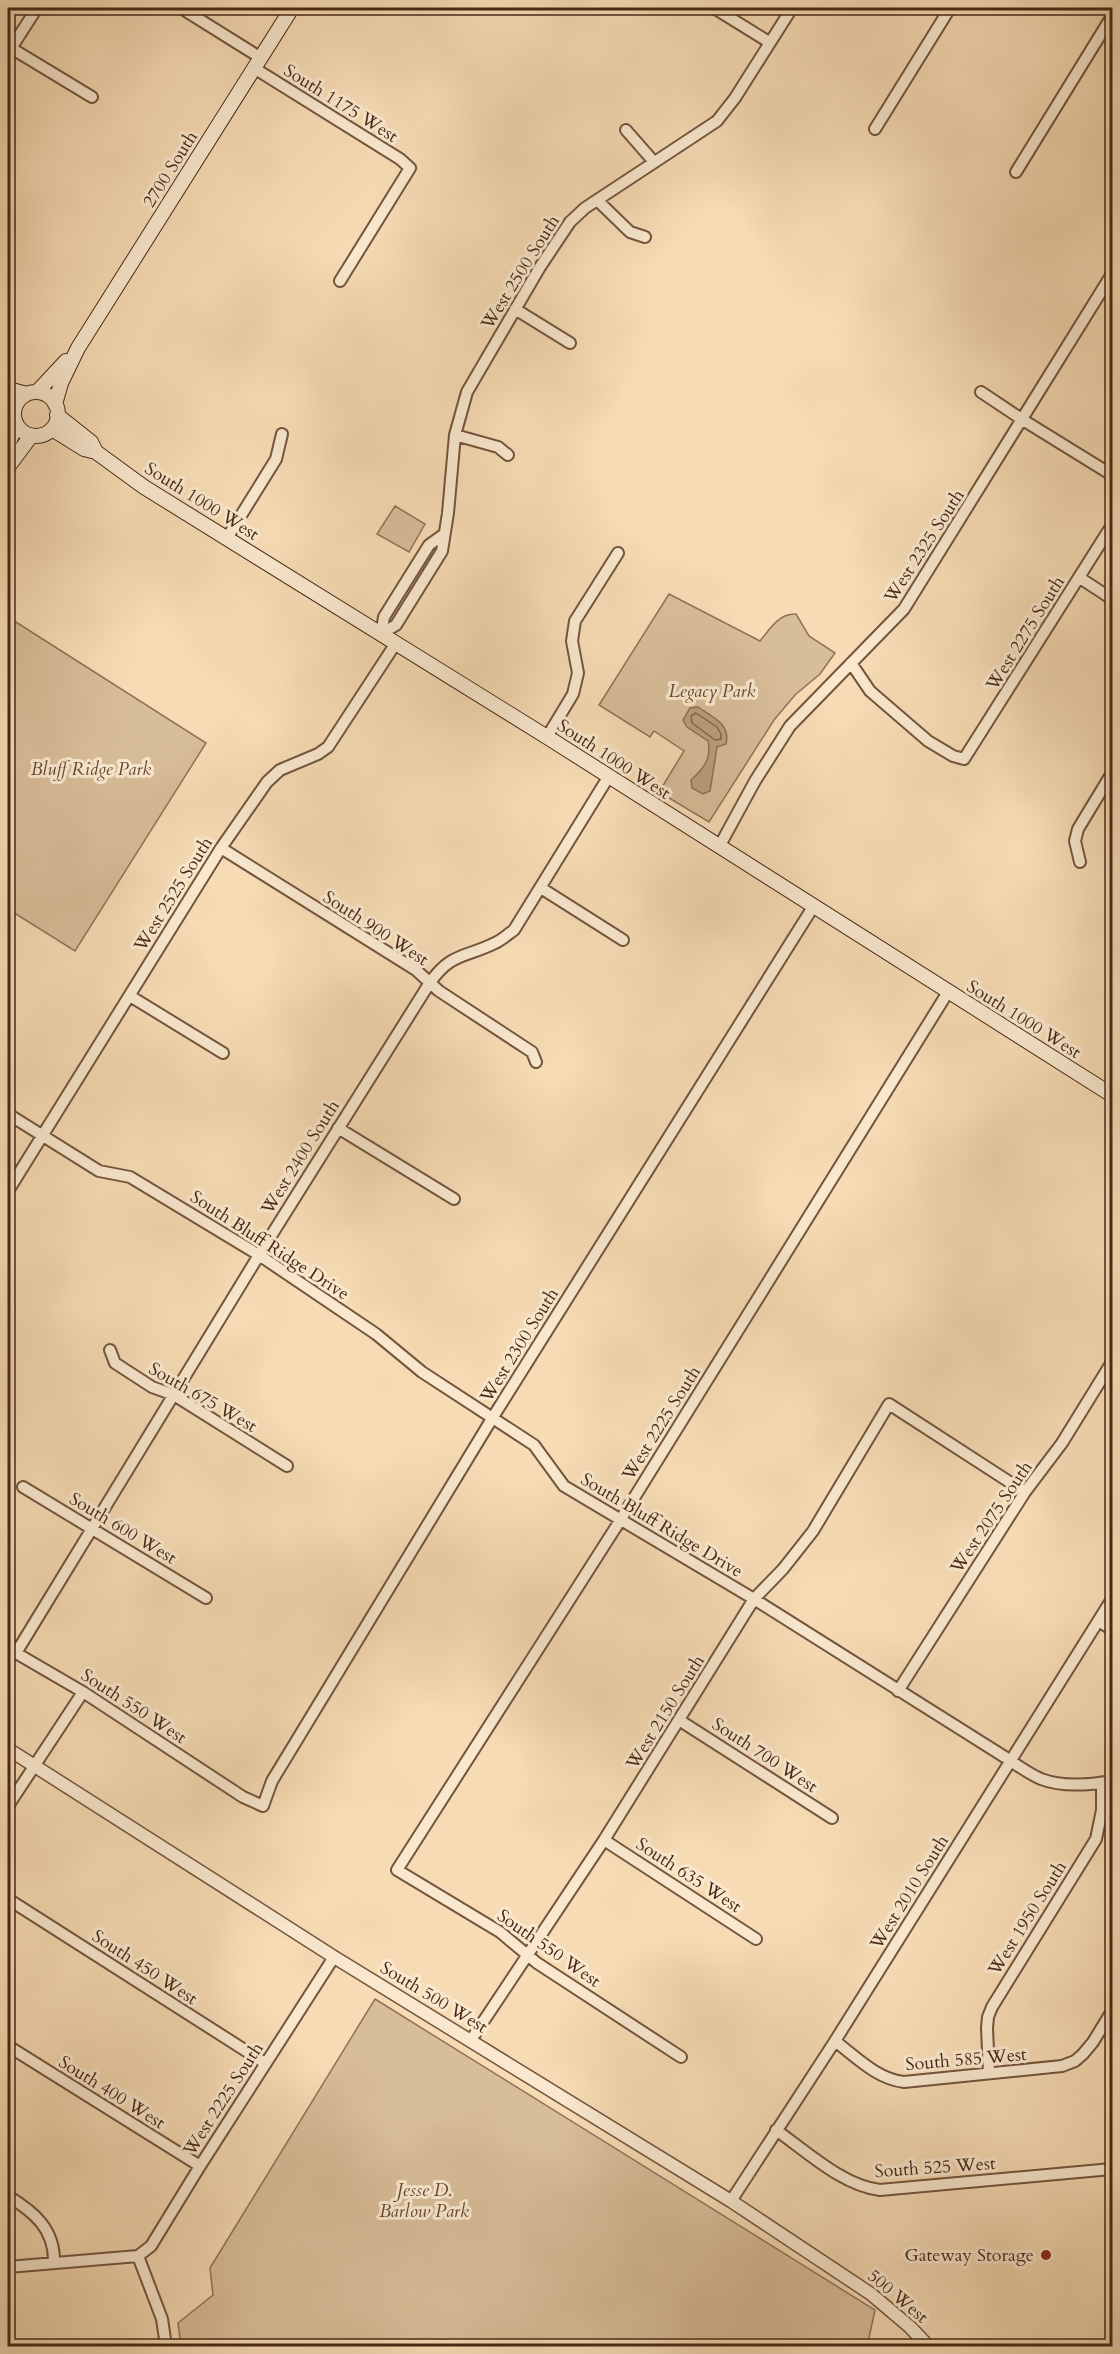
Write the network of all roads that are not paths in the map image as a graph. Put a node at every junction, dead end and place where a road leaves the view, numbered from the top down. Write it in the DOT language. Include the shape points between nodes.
graph roads {
  1 [pos="37,8"];
  2 [pos="181,8"];
  3 [pos="292,8"];
  4 [pos="714,8"];
  5 [pos="792,8"];
  6 [pos="950,8"];
  7 [pos="1113,15"];
  8 [pos="769,42"];
  9 [pos="9,51"];
  10 [pos="257,63"];
  11 [pos="92,97"];
  12 [pos="875,129"];
  13 [pos="626,130"];
  14 [pos="654,162"];
  15 [pos="1016,172"];
  16 [pos="597,200"];
  17 [pos="645,237"];
  18 [pos="1113,274"];
  19 [pos="340,281"];
  20 [pos="515,309"];
  21 [pos="570,344"];
  22 [pos="78,348"];
  23 [pos="8,389"];
  24 [pos="981,392"];
  25 [pos="32,393"];
  26 [pos="56,410"];
  27 [pos="12,414"];
  28 [pos="1023,420"];
  29 [pos="52,429"];
  30 [pos="282,434"];
  31 [pos="455,435"];
  32 [pos="31,436"];
  33 [pos="8,445"];
  34 [pos="96,452"];
  35 [pos="508,455"];
  36 [pos="8,467"];
  37 [pos="1113,475"];
  38 [pos="1113,525"];
  39 [pos="227,538"];
  40 [pos="618,553"];
  41 [pos="1080,578"];
  42 [pos="1113,599"];
  43 [pos="381,634"];
  44 [pos="396,643"];
  45 [pos="851,663"];
  46 [pos="547,737"];
  47 [pos="1113,773"];
  48 [pos="609,776"];
  49 [pos="719,847"];
  50 [pos="221,848"];
  51 [pos="1080,862"];
  52 [pos="541,888"];
  53 [pos="813,907"];
  54 [pos="624,940"];
  55 [pos="429,984"];
  56 [pos="948,992"];
  57 [pos="130,996"];
  58 [pos="223,1053"];
  59 [pos="536,1062"];
  60 [pos="1113,1095"];
  61 [pos="8,1114"];
  62 [pos="338,1128"];
  63 [pos="42,1136"];
  64 [pos="8,1191"];
  65 [pos="454,1199"];
  66 [pos="259,1255"];
  67 [pos="110,1350"];
  68 [pos="1113,1362"];
  69 [pos="174,1395"];
  70 [pos="493,1417"];
  71 [pos="287,1467"];
  72 [pos="23,1487"];
  73 [pos="1025,1492"];
  74 [pos="620,1519"];
  75 [pos="91,1529"];
  76 [pos="206,1598"];
  77 [pos="754,1599"];
  78 [pos="1113,1599"];
  79 [pos="1099,1621"];
  80 [pos="1113,1630"];
  81 [pos="16,1653"];
  82 [pos="898,1691"];
  83 [pos="83,1692"];
  84 [pos="679,1720"];
  85 [pos="8,1749"];
  86 [pos="1011,1761"];
  87 [pos="34,1766"];
  88 [pos="1108,1782"];
  89 [pos="8,1806"];
  90 [pos="263,1806"];
  91 [pos="832,1818"];
  92 [pos="604,1840"];
  93 [pos="397,1869"];
  94 [pos="8,1899"];
  95 [pos="756,1939"];
  96 [pos="334,1957"];
  97 [pos="528,1957"];
  98 [pos="1113,2011"];
  99 [pos="471,2040"];
  100 [pos="835,2041"];
  101 [pos="8,2046"];
  102 [pos="681,2057"];
  103 [pos="265,2063"];
  104 [pos="989,2073"];
  105 [pos="776,2130"];
  106 [pos="200,2166"];
  107 [pos="1113,2169"];
  108 [pos="8,2196"];
  109 [pos="731,2200"];
  110 [pos="138,2256"];
  111 [pos="54,2263"];
  112 [pos="8,2267"];
  113 [pos="843,2274"];
  114 [pos="166,2346"];
  115 [pos="928,2346"];
  1 -- 9 [label="street"];
  2 -- 10 [label="street, South 1175 West"];
  3 -- 10 [label="main road, 2700 South"];
  4 -- 8 [label="street"];
  5 -- 8 [label="street, West 2500 South"];
  6 -- 12 [label="street"];
  7 -- 15 [label="street"];
  8 -- 14 [label="street, West 2500 South" via="717,121"];
  9 -- 11 [label="street"];
  10 -- 19 [label="street, South 1175 West" via="410,168"];
  10 -- 22 [label="main road, 2700 South"];
  13 -- 14 [label="street"];
  14 -- 16 [label="street, West 2500 South"];
  16 -- 17 [label="street" via="630,232"];
  16 -- 20 [label="street, West 2500 South" via="570,222"];
  18 -- 28 [label="street, West 2325 South"];
  20 -- 21 [label="street"];
  20 -- 31 [label="street, West 2500 South" via="467,392"];
  22 -- 25 [label="main road"];
  22 -- 26 [label="main road" via="61,383"];
  23 -- 25 [label="main road"];
  24 -- 28 [label="street"];
  25 -- 26 [label="main road" via="48,396"];
  25 -- 27 [label="main road" via="18,401"];
  26 -- 29 [label="main road"];
  26 -- 34 [label="main road, South 1000 West" via="91,442"];
  27 -- 32 [label="main road" via="25,434"];
  27 -- 33 [label="main road"];
  28 -- 37 [label="street"];
  28 -- 45 [label="street, West 2325 South" via="904,609"];
  29 -- 32 [label="main road"];
  29 -- 34 [label="main road, South 1000 West"];
  30 -- 39 [label="street" via="276,459"];
  31 -- 35 [label="street" via="498,447"];
  31 -- 43 [label="street, West 2500 South" via="442,551 397,624"];
  32 -- 36 [label="main road"];
  34 -- 39 [label="main road, South 1000 West" via="144,488"];
  38 -- 41 [label="street, West 2275 South"];
  39 -- 43 [label="main road, South 1000 West"];
  40 -- 46 [label="street" via="575,621 572,641 578,673 573,694"];
  41 -- 42 [label="street"];
  41 -- 45 [label="street, West 2275 South" via="964,759 928,741 870,691"];
  43 -- 44 [label="main road, South 1000 West"];
  44 -- 46 [label="main road, South 1000 West"];
  44 -- 50 [label="street, West 2525 South" via="328,747 273,775"];
  45 -- 49 [label="street, West 2325 South" via="790,726"];
  46 -- 48 [label="main road, South 1000 West"];
  47 -- 51 [label="street" via="1078,829 1075,841"];
  48 -- 49 [label="main road, South 1000 West"];
  48 -- 52 [label="street, West 2400 South"];
  49 -- 53 [label="main road, South 1000 West"];
  50 -- 55 [label="street, South 900 West" via="416,970"];
  50 -- 57 [label="street, West 2525 South"];
  52 -- 54 [label="street"];
  52 -- 55 [label="street, West 2400 South" via="514,930 498,942 447,963"];
  53 -- 56 [label="main road, South 1000 West"];
  53 -- 70 [label="street, West 2300 South"];
  55 -- 59 [label="street, South 900 West" via="532,1052"];
  55 -- 62 [label="street, West 2400 South"];
  56 -- 60 [label="main road, South 1000 West"];
  56 -- 74 [label="street, West 2225 South"];
  57 -- 58 [label="street"];
  57 -- 63 [label="street, West 2525 South"];
  61 -- 63 [label="street, South Bluff Ridge Drive"];
  62 -- 65 [label="street"];
  62 -- 66 [label="street, West 2400 South"];
  63 -- 64 [label="street, West 2525 South"];
  63 -- 66 [label="street, South Bluff Ridge Drive" via="99,1172 130,1176"];
  66 -- 69 [label="street, West 2400 South"];
  66 -- 70 [label="street, South Bluff Ridge Drive" via="376,1334 422,1372"];
  67 -- 69 [label="street, South 675 West" via="115,1363 152,1387"];
  68 -- 73 [label="street, West 2075 South" via="1062,1443"];
  69 -- 71 [label="street, South 675 West"];
  69 -- 75 [label="street, West 2400 South"];
  70 -- 74 [label="street, South Bluff Ridge Drive" via="534,1445 564,1486"];
  70 -- 90 [label="street, West 2300 South" via="272,1781"];
  72 -- 75 [label="street, South 600 West"];
  73 -- 77 [label="street, West 2150 South" via="889,1404 813,1531"];
  73 -- 82 [label="street, West 2075 South"];
  74 -- 77 [label="street, South Bluff Ridge Drive"];
  74 -- 93 [label="street, West 2225 South"];
  75 -- 76 [label="street, South 600 West"];
  75 -- 81 [label="street, West 2400 South"];
  77 -- 82 [label="street, South Bluff Ridge Drive"];
  77 -- 84 [label="street, West 2150 South"];
  78 -- 79 [label="street, West 2010 South"];
  79 -- 80 [label="street"];
  79 -- 86 [label="street, West 2010 South"];
  81 -- 83 [label="street, South 550 West"];
  82 -- 86 [label="street, South Bluff Ridge Drive"];
  83 -- 87 [label="street"];
  83 -- 90 [label="street, South 550 West" via="243,1797"];
  84 -- 91 [label="street, South 700 West"];
  84 -- 92 [label="street, West 2150 South"];
  85 -- 87 [label="street, South 500 West"];
  86 -- 88 [label="street, South Bluff Ridge Drive" via="1041,1779 1060,1784"];
  86 -- 100 [label="street, West 2010 South"];
  87 -- 89 [label="street"];
  87 -- 96 [label="street, South 500 West"];
  88 -- 104 [label="street, West 1950 South" via="1096,1839 988,2017"];
  92 -- 95 [label="street, South 635 West"];
  92 -- 97 [label="street, West 2150 South"];
  93 -- 97 [label="street, South 550 West" via="500,1932"];
  94 -- 103 [label="street, South 450 West"];
  96 -- 99 [label="street, South 500 West"];
  96 -- 103 [label="street, West 2225 South"];
  97 -- 99 [label="street, West 2150 South"];
  97 -- 102 [label="street, South 550 West"];
  98 -- 104 [label="street, South 585 West" via="1075,2061 1048,2069"];
  99 -- 109 [label="street, South 500 West"];
  100 -- 104 [label="street, South 585 West" via="894,2081"];
  100 -- 105 [label="street, West 2010 South"];
  101 -- 106 [label="street, South 400 West"];
  103 -- 106 [label="street, West 2225 South"];
  105 -- 107 [label="street, South 525 West" via="851,2183 880,2190"];
  105 -- 109 [label="street, West 2010 South"];
  106 -- 110 [label="street, West 2225 South" via="152,2246"];
  108 -- 111 [label="street" via="43,2222 55,2250"];
  109 -- 113 [label="street, South 500 West"];
  110 -- 111 [label="street"];
  110 -- 114 [label="street" via="162,2319"];
  111 -- 112 [label="street"];
  113 -- 115 [label="street, 500 West"];
}
